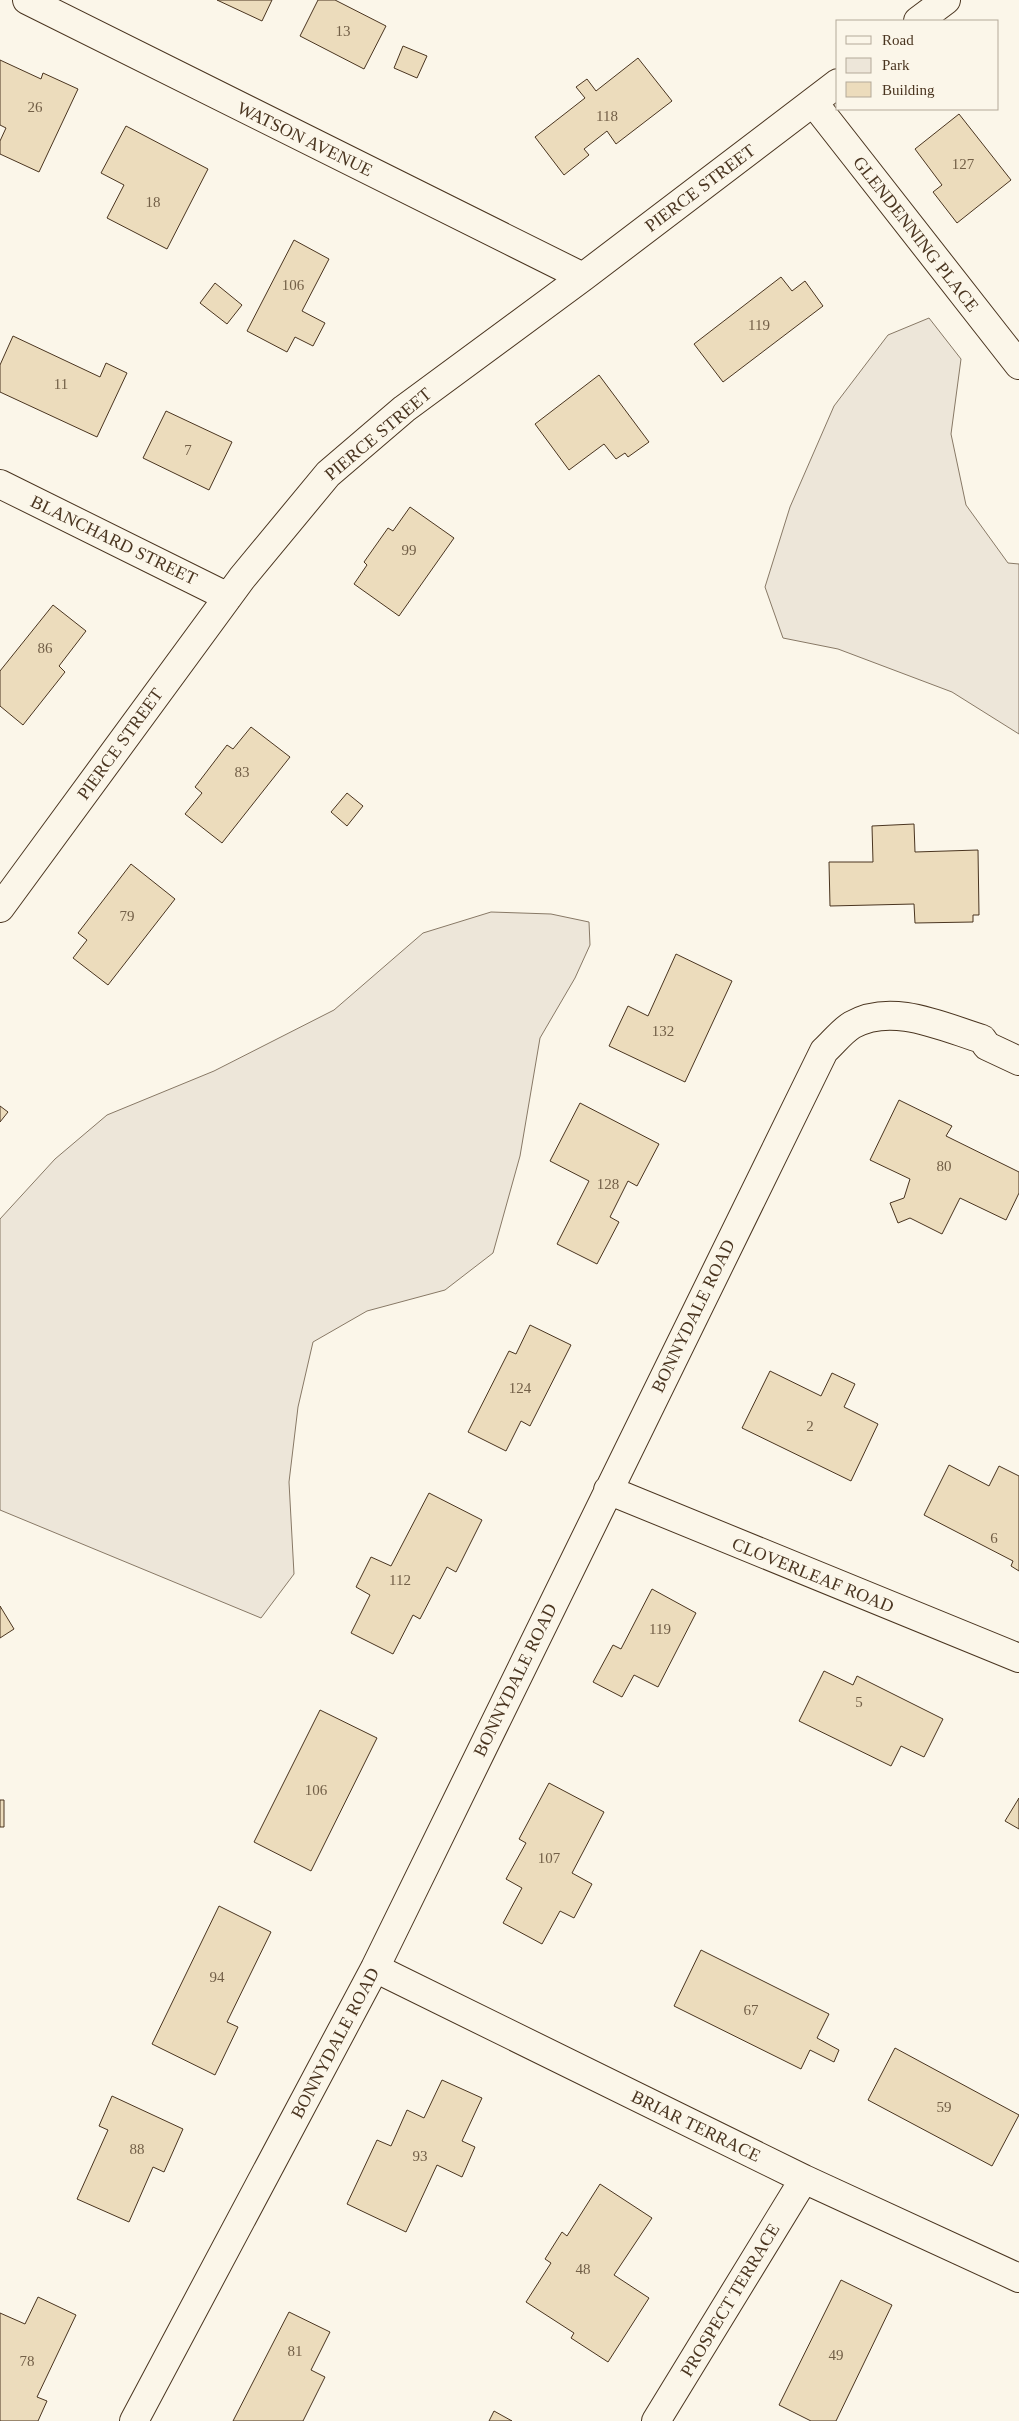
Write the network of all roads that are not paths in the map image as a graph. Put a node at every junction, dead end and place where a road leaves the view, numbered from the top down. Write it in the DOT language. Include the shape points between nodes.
graph roads {
  1 [pos="27,0"];
  2 [pos="946,0"];
  3 [pos="919,20"];
  4 [pos="836,85"];
  5 [pos="813,102"];
  6 [pos="583,277"];
  7 [pos="1019,365"];
  8 [pos="0,484"];
  9 [pos="228,597"];
  10 [pos="0,908"];
  11 [pos="1019,1061"];
  12 [pos="608,1490"];
  13 [pos="1019,1658"];
  14 [pos="375,1968"];
  15 [pos="804,2178"];
  16 [pos="1019,2278"];
  17 [pos="134,2421"];
  18 [pos="656,2421"];
  1 -- 6 [label="street, WATSON AVENUE"];
  2 -- 3 [label="street"];
  4 -- 5 [label="street, PIERCE STREET"];
  5 -- 6 [label="street, PIERCE STREET"];
  5 -- 7 [label="street, GLENDENNING PLACE"];
  6 -- 9 [label="street, PIERCE STREET" via="404,409 328,474"];
  8 -- 9 [label="street, BLANCHARD STREET"];
  9 -- 10 [label="street, PIERCE STREET"];
  11 -- 12 [label="street, BONNYDALE ROAD" via="987,1046 982,1039 902,1016 865,1018 850,1026 824,1051"];
  12 -- 13 [label="street, CLOVERLEAF ROAD"];
  12 -- 14 [label="street, BONNYDALE ROAD"];
  14 -- 15 [label="street, BRIAR TERRACE"];
  14 -- 17 [label="street, BONNYDALE ROAD"];
  15 -- 16 [label="street, BRIAR TERRACE"];
  15 -- 18 [label="street, PROSPECT TERRACE"];
}
